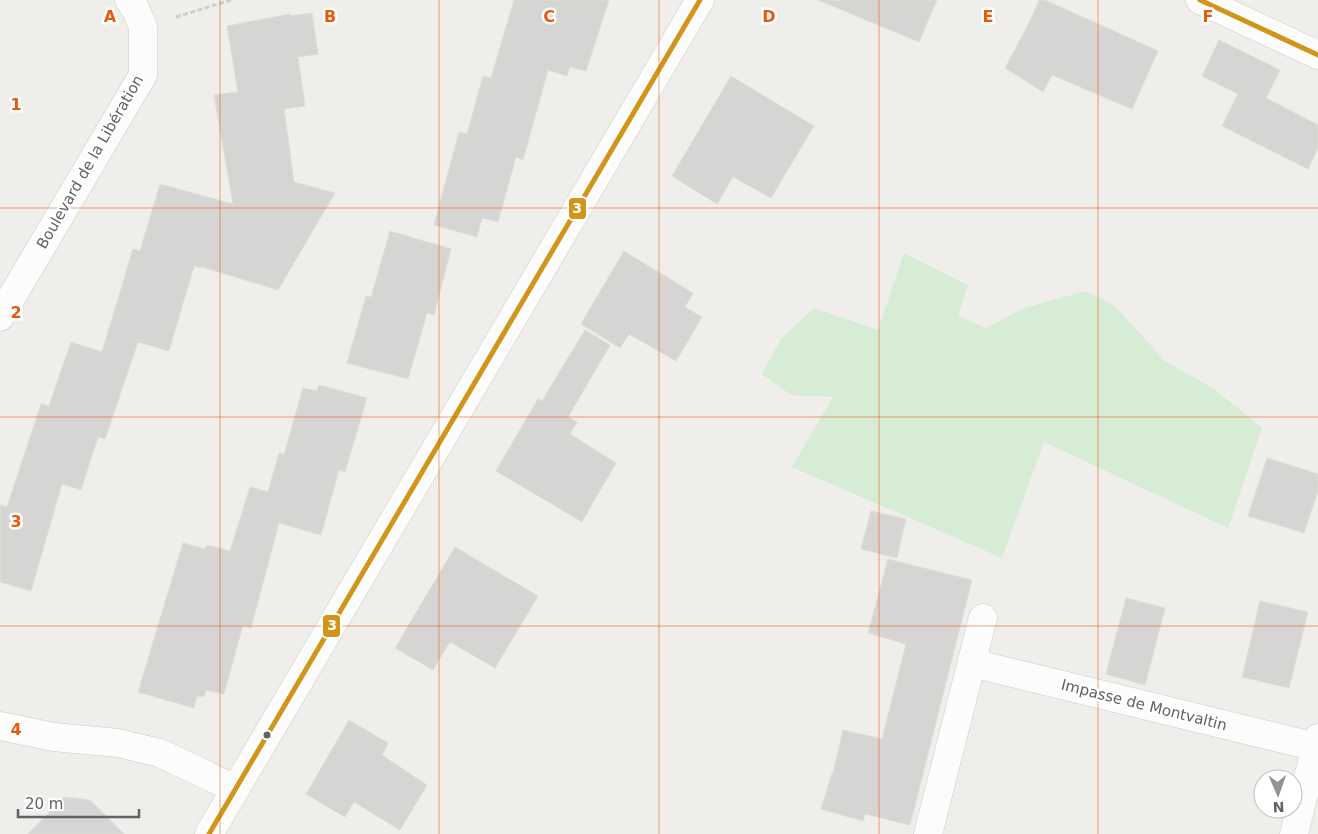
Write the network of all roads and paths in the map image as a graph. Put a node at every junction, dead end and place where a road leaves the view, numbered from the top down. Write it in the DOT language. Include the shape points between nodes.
graph roads {
  1 [pos="129,0"];
  2 [pos="231,0"];
  3 [pos="700,0"];
  4 [pos="1200,0"];
  5 [pos="143,27"];
  6 [pos="1318,55"];
  7 [pos="0,317"];
  8 [pos="983,618"];
  9 [pos="972,663"];
  10 [pos="0,726"];
  11 [pos="1317,742"];
  12 [pos="235,789"];
  13 [pos="209,834"];
  14 [pos="928,834"];
  15 [pos="1294,834"];
  1 -- 5 [label="street, Boulevard de la Libération"];
  2 -- 5 [label="path"];
  3 -- 12 [label="street"];
  4 -- 6 [label="street"];
  5 -- 7 [label="street, Boulevard de la Libération" via="143,75"];
  8 -- 9 [label="street"];
  9 -- 11 [label="street, Impasse de Montvaltin"];
  9 -- 14 [label="street"];
  10 -- 12 [label="street" via="54,737 118,743 160,753"];
  11 -- 15 [label="street"];
  12 -- 13 [label="street"];
}
